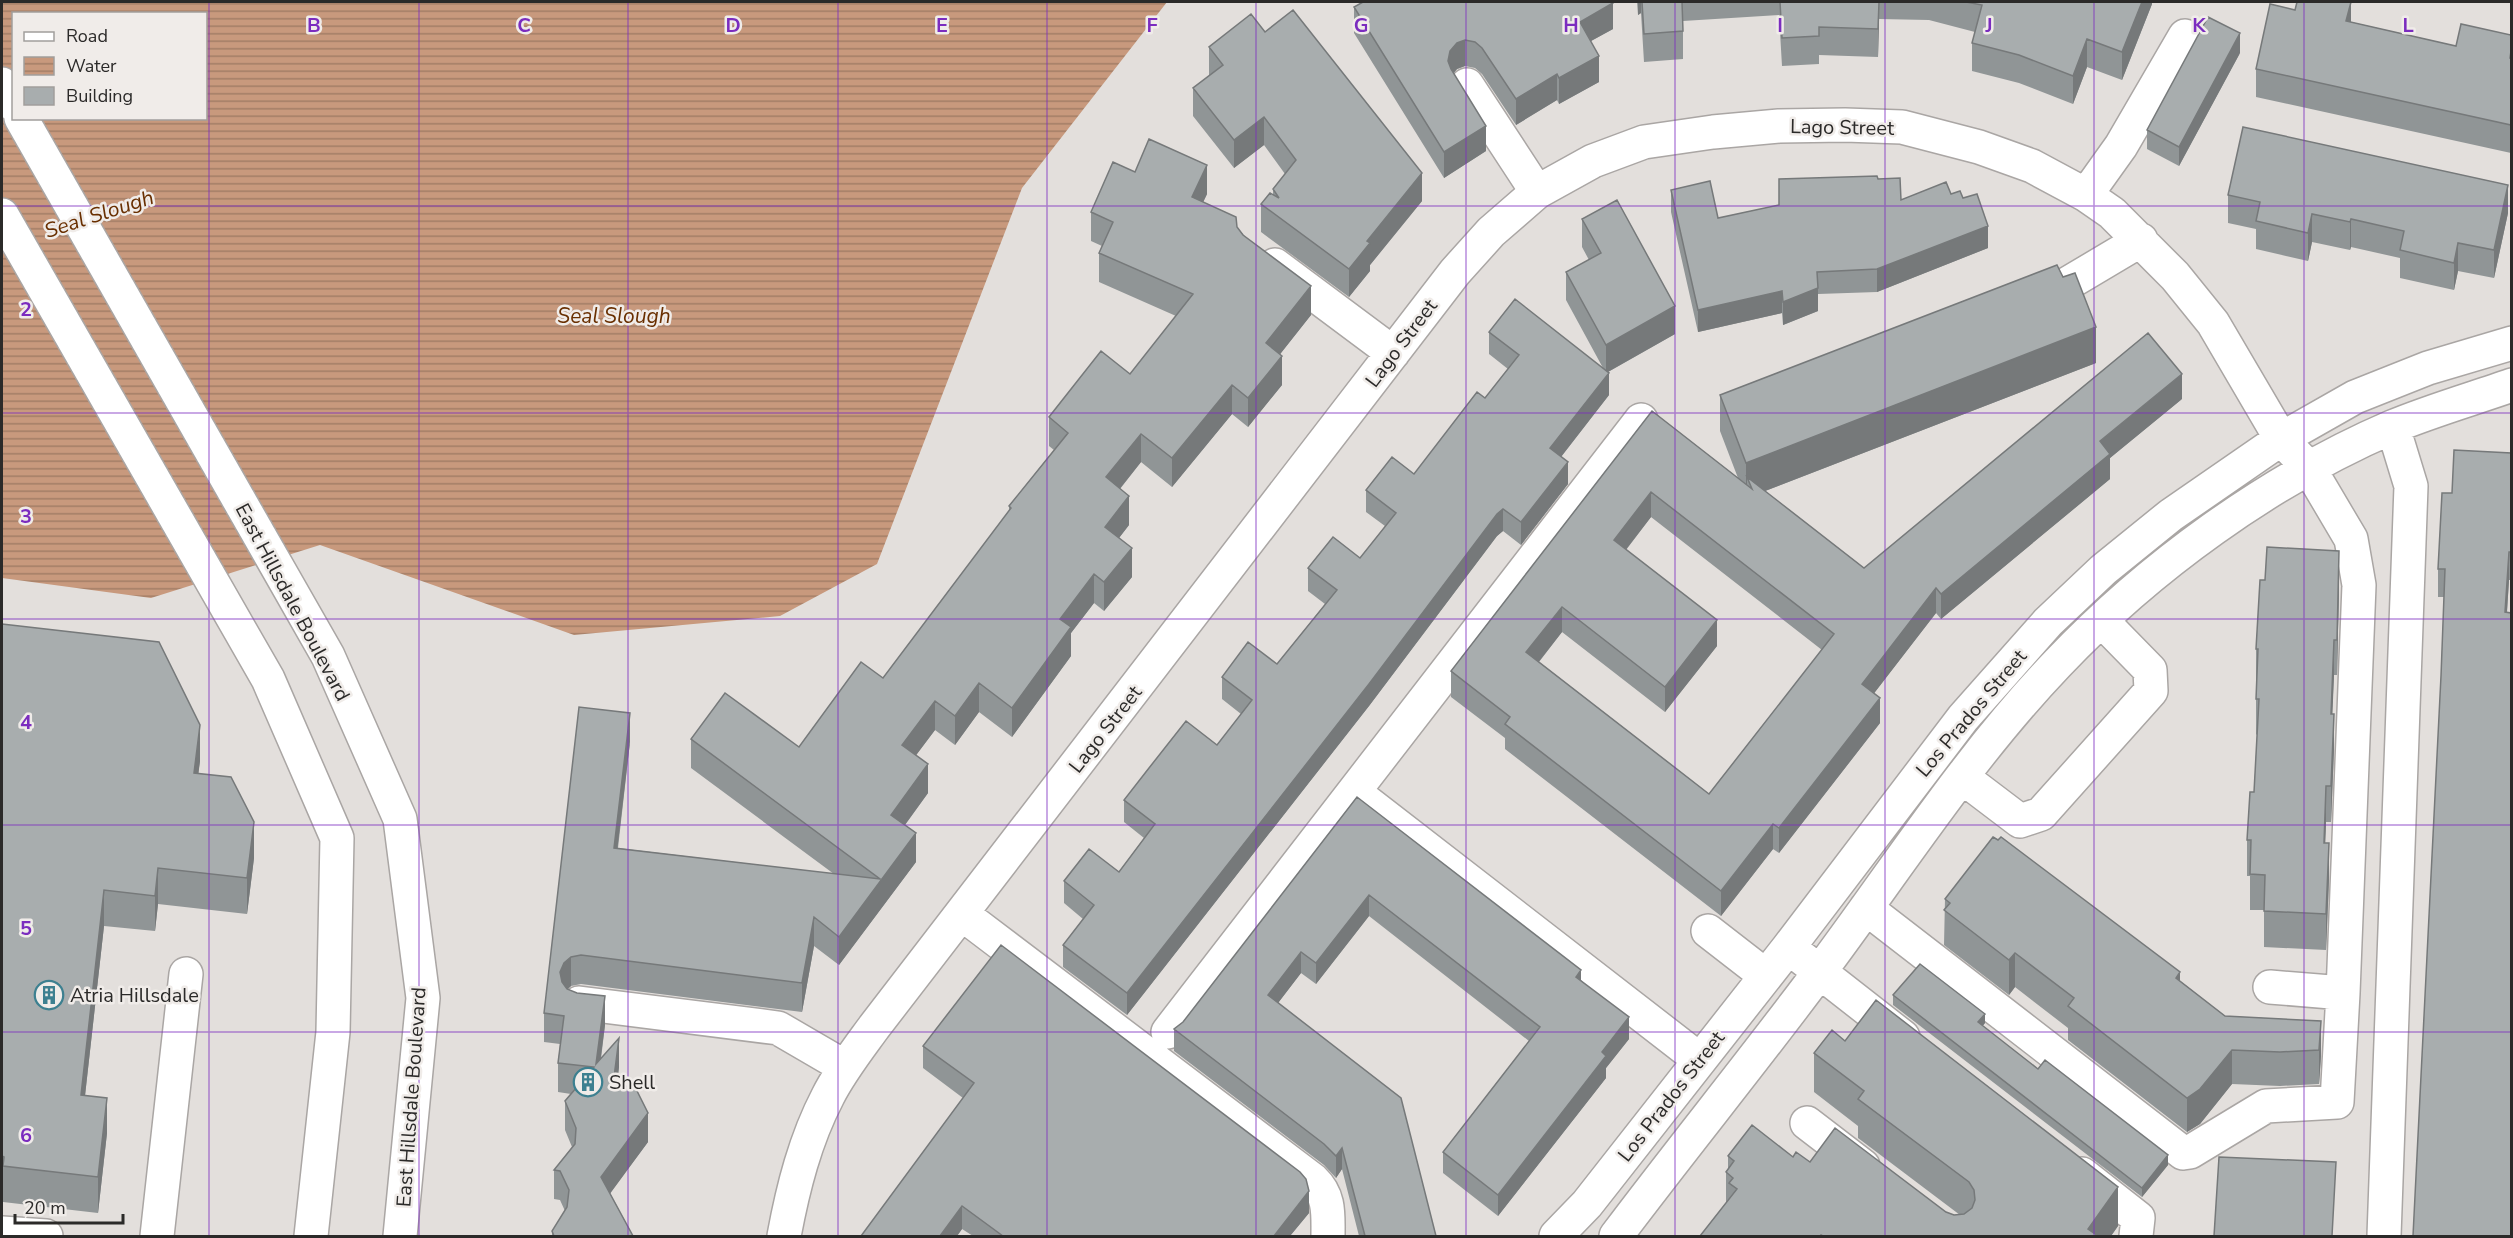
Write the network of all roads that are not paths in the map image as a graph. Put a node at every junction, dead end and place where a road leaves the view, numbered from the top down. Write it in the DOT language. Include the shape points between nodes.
graph roads {
  1 [pos="2185,36"];
  2 [pos="2,84"];
  3 [pos="1467,86"];
  4 [pos="12,102"];
  5 [pos="22,120"];
  6 [pos="1537,192"];
  7 [pos="2086,195"];
  8 [pos="2,214"];
  9 [pos="2141,240"];
  10 [pos="1254,249"];
  11 [pos="2067,284"];
  12 [pos="2511,343"];
  13 [pos="1393,353"];
  14 [pos="2511,385"];
  15 [pos="1641,420"];
  16 [pos="2393,427"];
  17 [pos="2281,439"];
  18 [pos="2309,468"];
  19 [pos="2102,621"];
  20 [pos="1962,777"];
  21 [pos="1354,792"];
  22 [pos="1866,908"];
  23 [pos="962,914"];
  24 [pos="1708,931"];
  25 [pos="1788,948"];
  26 [pos="1820,972"];
  27 [pos="186,974"];
  28 [pos="1766,976"];
  29 [pos="2270,987"];
  30 [pos="2343,993"];
  31 [pos="579,1003"];
  32 [pos="1168,1032"];
  33 [pos="1924,1053"];
  34 [pos="1700,1060"];
  35 [pos="845,1068"];
  36 [pos="1807,1123"];
  37 [pos="2054,1153"];
  38 [pos="1892,1187"];
  39 [pos="2,1233"];
  40 [pos="46,1236"];
  41 [pos="157,1236"];
  42 [pos="310,1236"];
  43 [pos="400,1236"];
  44 [pos="784,1236"];
  45 [pos="1328,1236"];
  46 [pos="1556,1236"];
  47 [pos="1616,1236"];
  48 [pos="2136,1236"];
  49 [pos="2384,1236"];
  1 -- 7 [label="street" via="2121,146"];
  2 -- 4 [label="street"];
  3 -- 6 [label="street"];
  5 -- 43 [label="street, East Hillsdale Boulevard" via="328,656 400,819 423,998"];
  6 -- 7 [label="street, Lago Street" via="1593,161 1644,142 1735,130 1845,125 1902,127 1979,147 2032,166"];
  6 -- 13 [label="street, Lago Street" via="1491,232 1455,272"];
  7 -- 9 [label="street, Lago Street"];
  8 -- 42 [label="street" via="268,679 337,838 333,1032"];
  9 -- 11 [label="street"];
  9 -- 17 [label="street, Lago Street" via="2212,323"];
  10 -- 13 [label="street"];
  12 -- 17 [label="street, Los Prados Street" via="2428,368 2355,397"];
  13 -- 23 [label="street, Lago Street"];
  14 -- 16 [label="street, Los Prados Street"];
  15 -- 21 [label="street"];
  16 -- 18 [label="street, Los Prados Street"];
  16 -- 49 [label="street" via="2411,486"];
  17 -- 18 [label="street, Lago Street"];
  17 -- 25 [label="street, Los Prados Street" via="2170,515 2048,622 1963,718"];
  18 -- 19 [label="street, Los Prados Street" via="2223,522"];
  18 -- 30 [label="street, Lago Street" via="2350,539 2358,585"];
  19 -- 20 [label="street, Los Prados Street" via="2057,663"];
  19 -- 20 [label="street" via="2150,670 2151,691 2041,814 2020,821"];
  20 -- 22 [label="street, Los Prados Street"];
  21 -- 32 [label="street"];
  21 -- 34 [label="street"];
  22 -- 26 [label="street, Los Prados Street"];
  22 -- 30 [label="street, Lago Street" via="2183,1153 2266,1106 2337,1102"];
  23 -- 35 [label="street, Lago Street"];
  23 -- 45 [label="street" via="1313,1180 1327,1198"];
  24 -- 28 [label="street"];
  25 -- 26 [label="street"];
  25 -- 28 [label="street, Los Prados Street"];
  26 -- 33 [label="street"];
  26 -- 47 [label="street, Los Prados Street"];
  27 -- 41 [label="street"];
  28 -- 34 [label="street, Los Prados Street"];
  29 -- 30 [label="street"];
  31 -- 35 [label="street" via="778,1028"];
  34 -- 46 [label="street, Los Prados Street" via="1587,1203"];
  35 -- 44 [label="street, Lago Street" via="807,1141"];
  36 -- 38 [label="street"];
  37 -- 48 [label="street" via="2138,1218"];
  39 -- 40 [label="street"];
}
